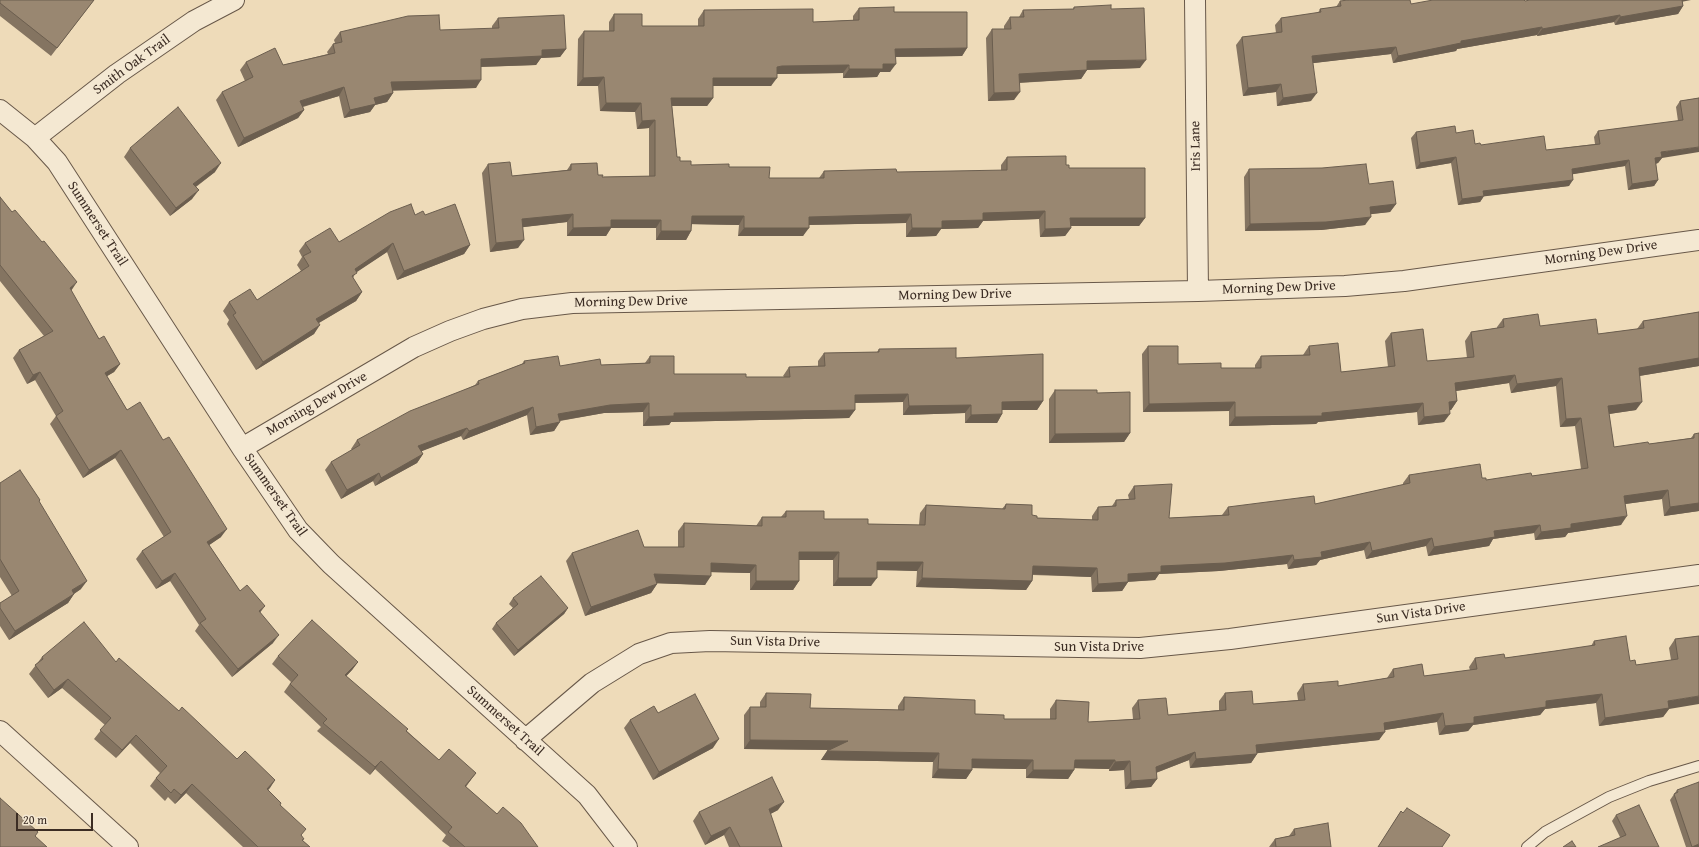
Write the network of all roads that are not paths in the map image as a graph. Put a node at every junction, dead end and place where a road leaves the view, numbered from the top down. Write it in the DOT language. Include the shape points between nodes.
graph roads {
  1 [pos="234,0"];
  2 [pos="1195,0"];
  3 [pos="0,110"];
  4 [pos="35,138"];
  5 [pos="1699,240"];
  6 [pos="1198,291"];
  7 [pos="242,448"];
  8 [pos="1699,575"];
  9 [pos="0,730"];
  10 [pos="525,740"];
  11 [pos="1699,766"];
  12 [pos="128,847"];
  13 [pos="627,847"];
  14 [pos="1527,847"];
  1 -- 4 [label="street, Smith Oak Trail" via="194,21 116,74"];
  2 -- 6 [label="street, Iris Lane"];
  3 -- 4 [label="street, Summerset Trail"];
  4 -- 7 [label="street, Summerset Trail" via="57,162"];
  5 -- 6 [label="street, Morning Dew Drive" via="1404,281 1345,286"];
  6 -- 7 [label="street, Morning Dew Drive" via="572,303 522,310 450,330 414,347"];
  7 -- 10 [label="street, Summerset Trail" via="298,530 331,564"];
  8 -- 10 [label="street, Sun Vista Drive" via="1230,639 1140,648 710,640 671,643 639,654 599,678"];
  9 -- 12 [label="street"];
  10 -- 13 [label="street, Summerset Trail" via="587,795"];
  11 -- 14 [label="lane" via="1649,781 1609,797 1545,832"];
}
